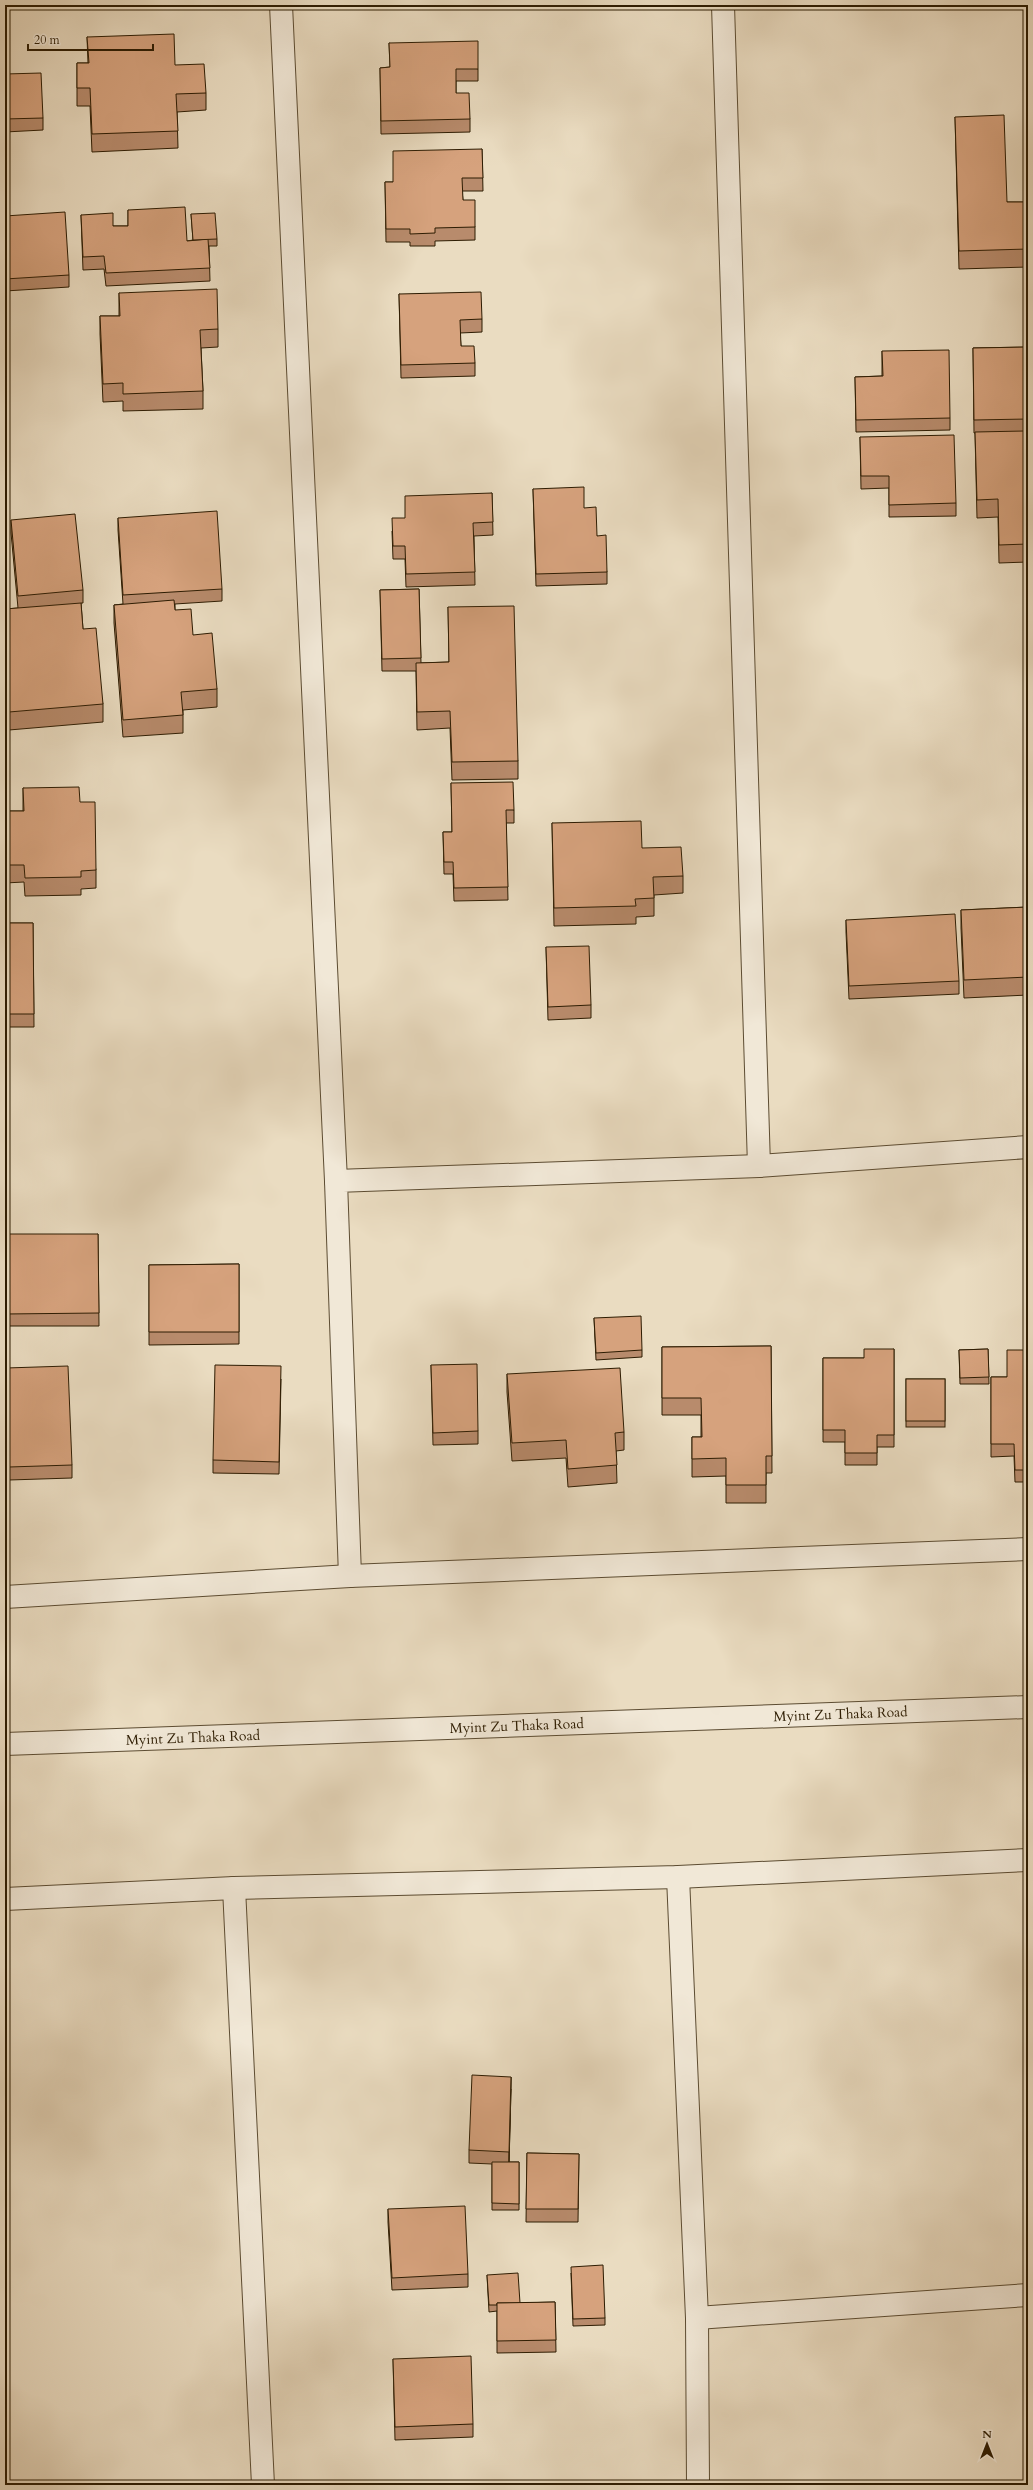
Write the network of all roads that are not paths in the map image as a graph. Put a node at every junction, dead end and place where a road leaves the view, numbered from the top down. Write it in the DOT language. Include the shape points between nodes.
graph roads {
  1 [pos="281,5"];
  2 [pos="723,5"];
  3 [pos="1028,1148"];
  4 [pos="759,1166"];
  5 [pos="336,1181"];
  6 [pos="1028,1549"];
  7 [pos="350,1576"];
  8 [pos="5,1597"];
  9 [pos="1028,1707"];
  10 [pos="5,1744"];
  11 [pos="1028,1860"];
  12 [pos="678,1877"];
  13 [pos="234,1888"];
  14 [pos="5,1899"];
  15 [pos="1028,2295"];
  16 [pos="697,2318"];
  17 [pos="263,2485"];
  18 [pos="698,2485"];
  1 -- 5 [label="street"];
  2 -- 4 [label="street"];
  3 -- 4 [label="street"];
  4 -- 5 [label="street"];
  5 -- 7 [label="street"];
  6 -- 7 [label="street"];
  7 -- 8 [label="street"];
  9 -- 10 [label="street, Myint Zu Thaka Road"];
  11 -- 12 [label="street"];
  12 -- 13 [label="street"];
  12 -- 16 [label="street"];
  13 -- 14 [label="street"];
  13 -- 17 [label="street"];
  15 -- 16 [label="street"];
  16 -- 18 [label="street"];
}
